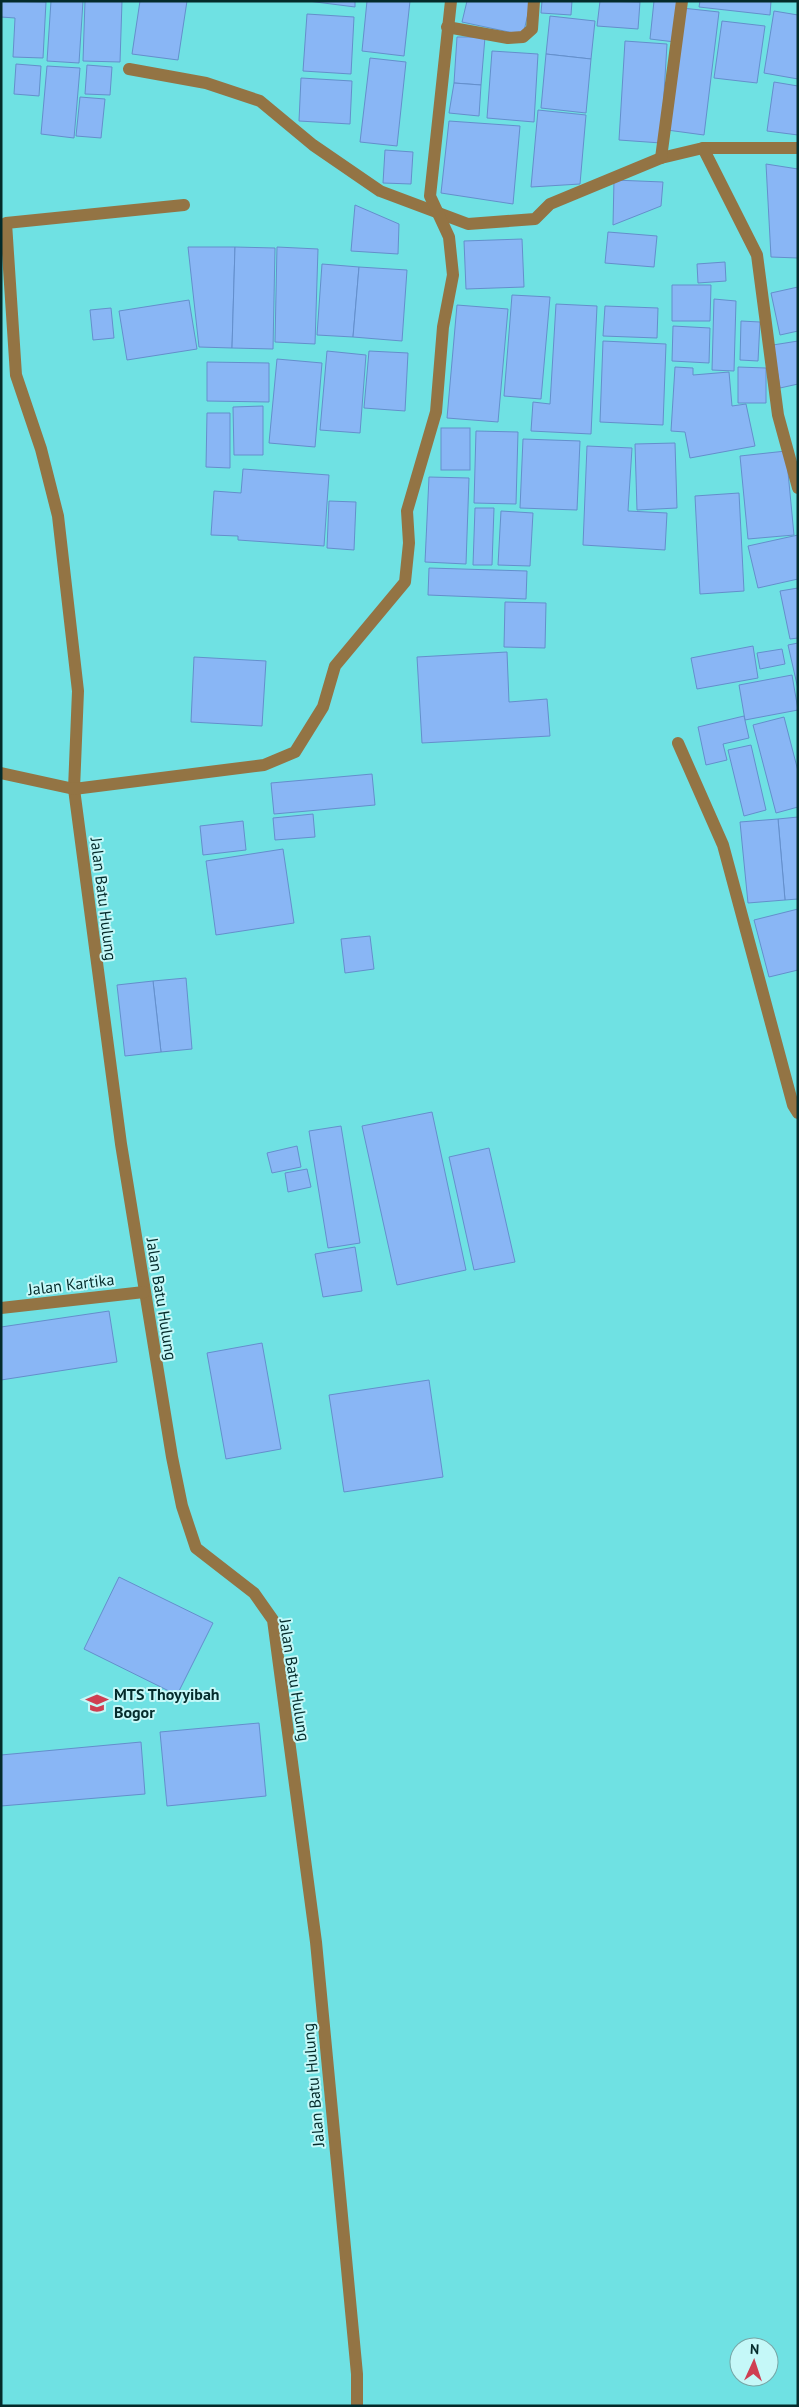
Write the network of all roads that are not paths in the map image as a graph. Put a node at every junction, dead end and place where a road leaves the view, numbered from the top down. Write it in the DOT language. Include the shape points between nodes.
graph roads {
  1 [pos="451,1"];
  2 [pos="534,1"];
  3 [pos="682,1"];
  4 [pos="447,27"];
  5 [pos="129,69"];
  6 [pos="703,148"];
  7 [pos="798,148"];
  8 [pos="661,158"];
  9 [pos="184,205"];
  10 [pos="439,213"];
  11 [pos="798,488"];
  12 [pos="678,743"];
  13 [pos="1,773"];
  14 [pos="74,788"];
  15 [pos="798,1113"];
  16 [pos="144,1292"];
  17 [pos="1,1308"];
  18 [pos="357,2406"];
  1 -- 4 [label="street"];
  2 -- 4 [label="street" via="532,28 523,37 508,38"];
  3 -- 8 [label="street"];
  4 -- 10 [label="street" via="430,196"];
  5 -- 10 [label="street" via="206,83 260,101 313,145 380,191"];
  6 -- 7 [label="street"];
  6 -- 8 [label="street"];
  6 -- 11 [label="street" via="757,255 778,414"];
  8 -- 10 [label="street" via="550,204 535,219 468,224"];
  9 -- 14 [label="street, Jalan Batu Hulung" via="6,223 16,375 41,449 58,516 78,692"];
  10 -- 14 [label="street" via="449,236 453,275 443,327 436,412 407,511 409,543 405,582 335,666 323,707 295,752 264,765"];
  12 -- 15 [label="street" via="722,845 793,1105"];
  13 -- 14 [label="street"];
  14 -- 16 [label="street, Jalan Batu Hulung"];
  16 -- 17 [label="street, Jalan Kartika"];
  16 -- 18 [label="street, Jalan Batu Hulung" via="182,1506 196,1548 254,1592 273,1620 316,1942 357,2374"];
}
